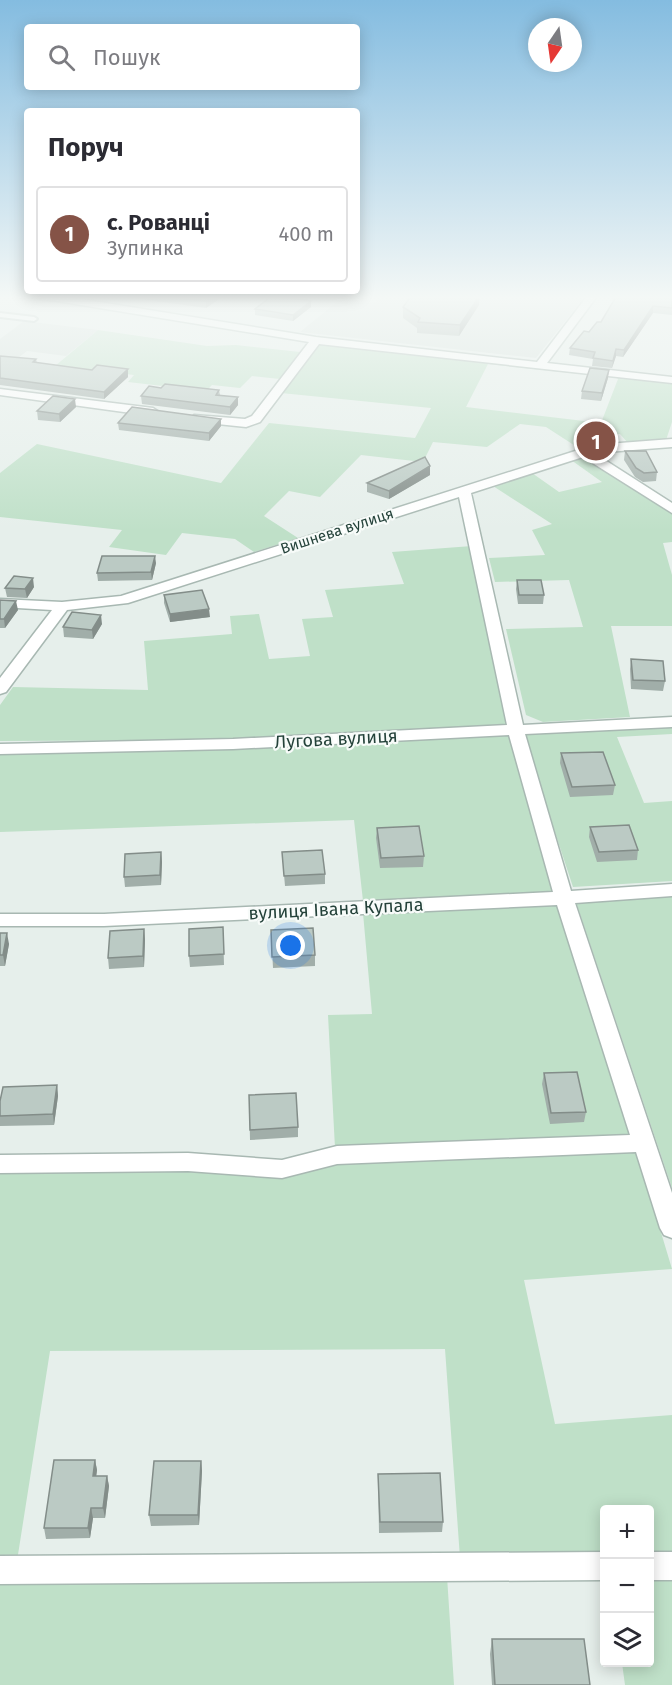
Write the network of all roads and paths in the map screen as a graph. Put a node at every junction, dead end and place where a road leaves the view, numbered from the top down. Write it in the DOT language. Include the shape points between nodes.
graph roads {
  1 [pos="291,374"];
  2 [pos="616,374"];
  3 [pos="672,380"];
  4 [pos="0,392"];
  5 [pos="166,414"];
  6 [pos="190,417"];
  7 [pos="672,443"];
  8 [pos="584,452"];
  9 [pos="464,489"];
  10 [pos="672,509"];
  11 [pos="0,603"];
  12 [pos="62,606"];
  13 [pos="0,689"];
  14 [pos="672,722"];
  15 [pos="516,730"];
  16 [pos="0,749"];
  17 [pos="672,890"];
  18 [pos="564,898"];
  19 [pos="0,920"];
  20 [pos="646,1143"];
  21 [pos="0,1164"];
  22 [pos="672,1227"];
  23 [pos="600,1566"];
  24 [pos="654,1566"];
  25 [pos="672,1566"];
  26 [pos="0,1570"];
  1 -- 6 [label="street" via="256,420 238,423"];
  2 -- 3 [label="street"];
  4 -- 5 [label="street"];
  7 -- 8 [label="street, Вишнева вулиця"];
  8 -- 9 [label="street, Вишнева вулиця"];
  8 -- 10 [label="street"];
  9 -- 12 [label="street, Вишнева вулиця" via="123,600"];
  9 -- 15 [label="street"];
  11 -- 12 [label="street, Вишнева вулиця"];
  12 -- 13 [label="street"];
  14 -- 15 [label="street, Лугова вулиця"];
  15 -- 16 [label="street, Лугова вулиця" via="233,744"];
  15 -- 18 [label="street"];
  17 -- 18 [label="street, вулиця Івана Купала"];
  18 -- 19 [label="street, вулиця Івана Купала" via="104,920"];
  18 -- 20 [label="street"];
  20 -- 21 [label="street" via="337,1155 282,1169 188,1162"];
  20 -- 22 [label="street"];
  23 -- 26 [label="street"];
  24 -- 25 [label="street"];
}
